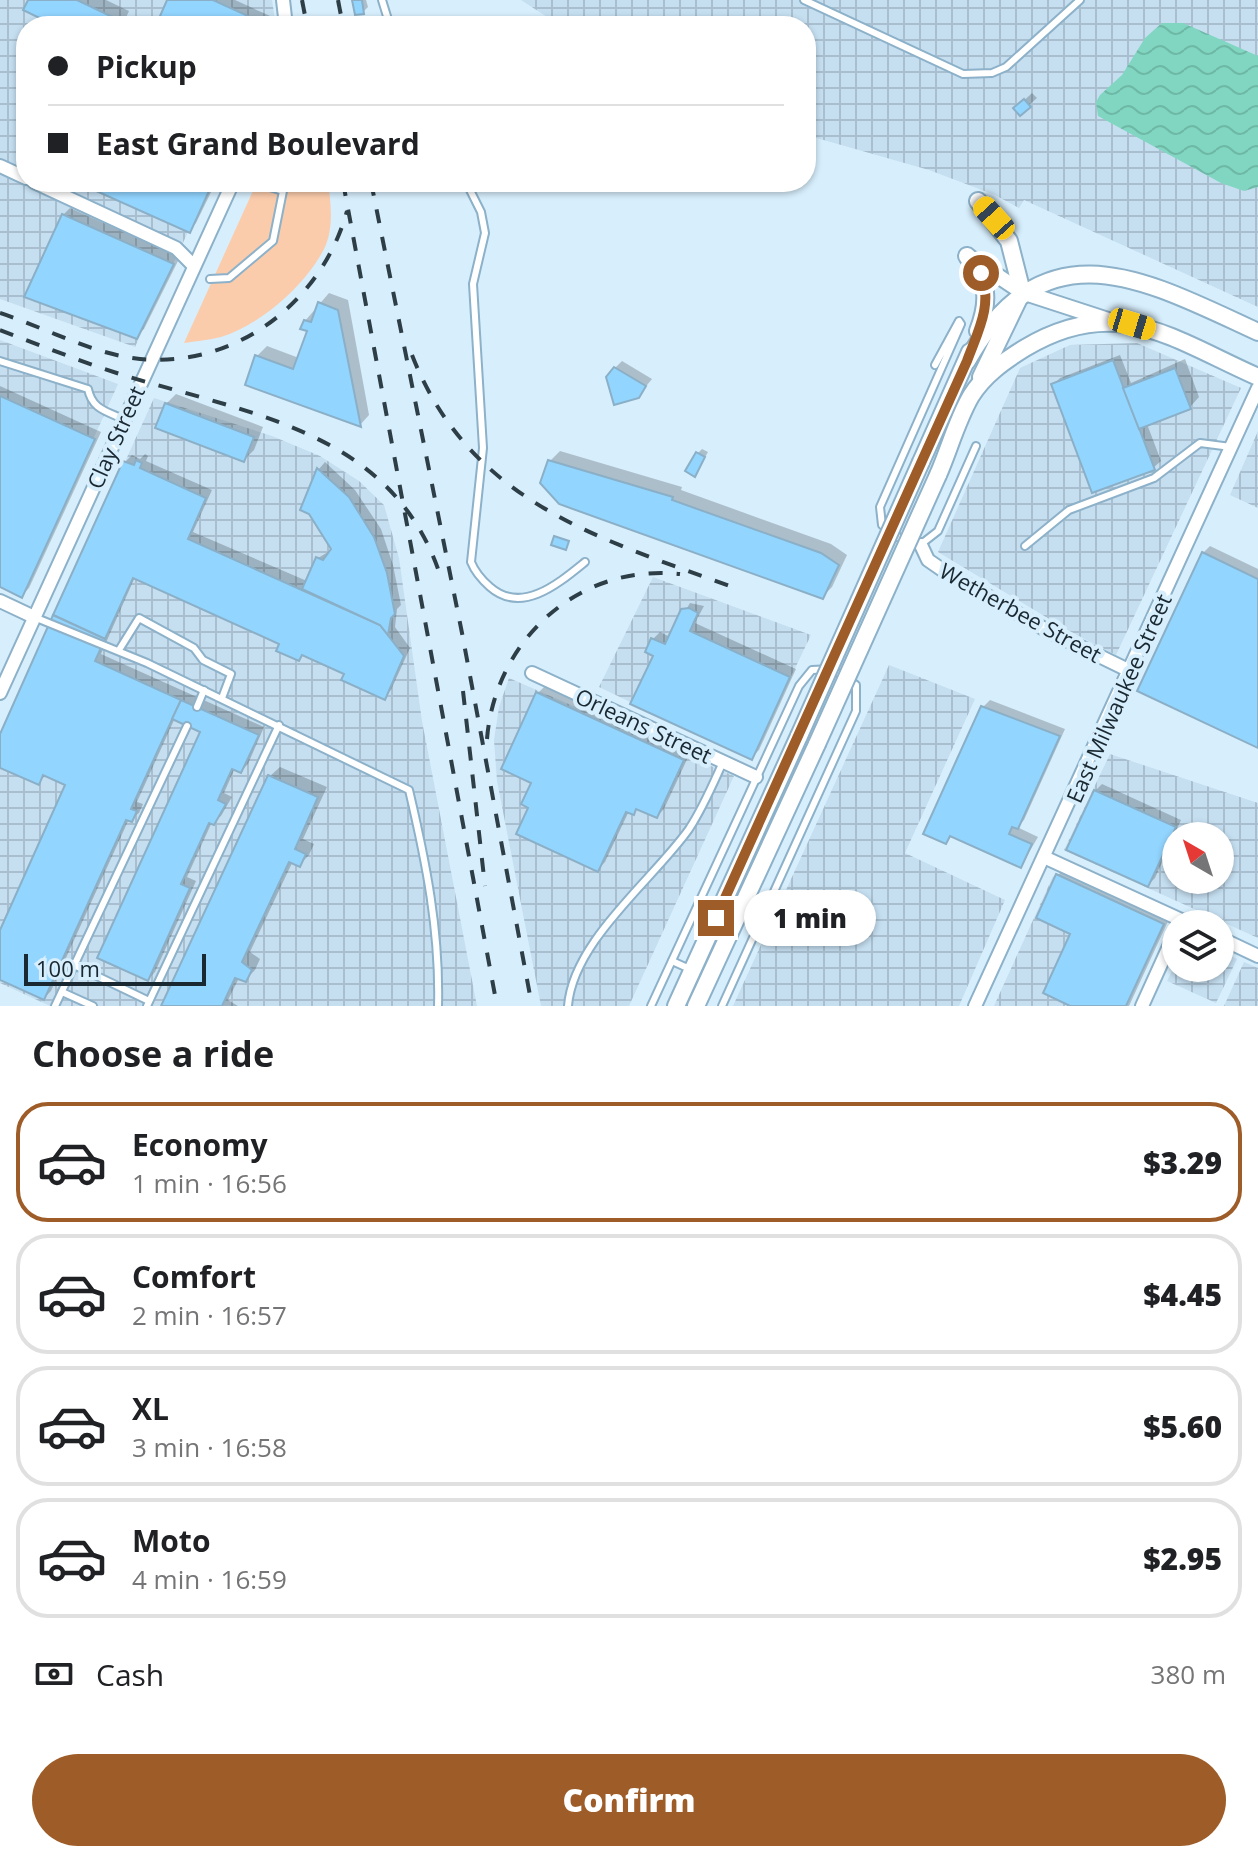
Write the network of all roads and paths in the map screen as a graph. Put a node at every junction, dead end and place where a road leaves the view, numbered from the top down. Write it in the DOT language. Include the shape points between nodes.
graph roads {
  1 [pos="804,0"];
  2 [pos="1080,0"];
  3 [pos="56,192"];
  4 [pos="228,192"];
  5 [pos="283,192"];
  6 [pos="471,192"];
  7 [pos="978,201"];
  8 [pos="967,256"];
  9 [pos="194,266"];
  10 [pos="210,279"];
  11 [pos="1022,292"];
  12 [pos="1108,320"];
  13 [pos="1258,332"];
  14 [pos="0,361"];
  15 [pos="967,361"];
  16 [pos="935,365"];
  17 [pos="1258,377"];
  18 [pos="1258,388"];
  19 [pos="971,397"];
  20 [pos="123,419"];
  21 [pos="976,446"];
  22 [pos="1231,447"];
  23 [pos="921,545"];
  24 [pos="1025,546"];
  25 [pos="585,562"];
  26 [pos="0,601"];
  27 [pos="34,617"];
  28 [pos="119,650"];
  29 [pos="1130,671"];
  30 [pos="532,673"];
  31 [pos="204,690"];
  32 [pos="0,693"];
  33 [pos="222,698"];
  34 [pos="197,707"];
  35 [pos="279,725"];
  36 [pos="187,726"];
  37 [pos="723,762"];
  38 [pos="756,777"];
  39 [pos="1046,858"];
  40 [pos="1162,915"];
  41 [pos="1234,945"];
  42 [pos="1258,956"];
  43 [pos="672,961"];
  44 [pos="74,965"];
  45 [pos="1162,966"];
  46 [pos="692,970"];
  47 [pos="710,978"];
  48 [pos="730,988"];
  49 [pos="62,992"];
  50 [pos="148,1003"];
  51 [pos="55,1006"];
  52 [pos="93,1006"];
  53 [pos="438,1006"];
  54 [pos="568,1006"];
  55 [pos="651,1006"];
  56 [pos="676,1006"];
  57 [pos="696,1006"];
  58 [pos="722,1006"];
  59 [pos="975,1006"];
  60 [pos="1142,1006"];
  1 -- 2 [label="lane" via="963,74 1006,67"];
  3 -- 9 [label="street" via="176,248"];
  4 -- 9 [label="street, Clay Street"];
  5 -- 10 [label="lane" via="273,241 229,278"];
  6 -- 25 [label="lane" via="485,233 473,284 483,436 470,552 474,569 498,594 521,599 562,581"];
  7 -- 11 [label="main road" via="1009,241"];
  8 -- 11 [label="street"];
  8 -- 15 [label="main road" via="981,273 987,297"];
  9 -- 20 [label="street, Clay Street"];
  11 -- 12 [label="street"];
  11 -- 13 [label="main road" via="1064,277 1127,276"];
  11 -- 15 [label="main road" via="992,321"];
  11 -- 19 [label="main road"];
  12 -- 17 [label="main road" via="1158,331"];
  12 -- 19 [label="main road" via="1044,337 1001,363"];
  14 -- 20 [label="lane" via="88,389 91,402"];
  15 -- 46 [label="main road, bridge"];
  16 -- 23 [label="lane" via="959,321 880,507 886,531"];
  18 -- 22 [label="street, East Milwaukee Street"];
  19 -- 47 [label="main road, bridge"];
  20 -- 27 [label="street, Clay Street"];
  21 -- 23 [label="lane" via="938,531"];
  22 -- 24 [label="lane" via="1200,443 1154,478 1069,510"];
  22 -- 29 [label="street, East Milwaukee Street"];
  23 -- 29 [label="street, Wetherbee Street" via="928,560 941,569"];
  26 -- 27 [label="street"];
  27 -- 28 [label="lane"];
  27 -- 32 [label="street, Clay Street"];
  28 -- 31 [label="lane"];
  28 -- 33 [label="lane" via="139,618 231,674"];
  29 -- 39 [label="street, East Milwaukee Street"];
  30 -- 37 [label="street, Orleans Street"];
  31 -- 33 [label="lane"];
  31 -- 34 [label="lane"];
  33 -- 35 [label="lane"];
  35 -- 50 [label="lane"];
  35 -- 53 [label="lane" via="409,790 430,875"];
  36 -- 44 [label="lane"];
  37 -- 38 [label="street, Orleans Street"];
  37 -- 54 [label="lane" via="690,828 615,916 580,967"];
  38 -- 43 [label="lane"];
  38 -- 48 [label="lane" via="808,673 826,667 854,681 859,694 856,711"];
  39 -- 40 [label="street"];
  39 -- 59 [label="street, East Milwaukee Street"];
  41 -- 42 [label="street"];
  43 -- 46 [label="lane"];
  43 -- 55 [label="lane"];
  44 -- 49 [label="lane"];
  44 -- 50 [label="lane"];
  45 -- 60 [label="street"];
  46 -- 47 [label="main road"];
  46 -- 56 [label="main road"];
  47 -- 48 [label="lane"];
  47 -- 57 [label="main road"];
  48 -- 58 [label="lane"];
  49 -- 51 [label="lane"];
  49 -- 52 [label="lane"];
}
